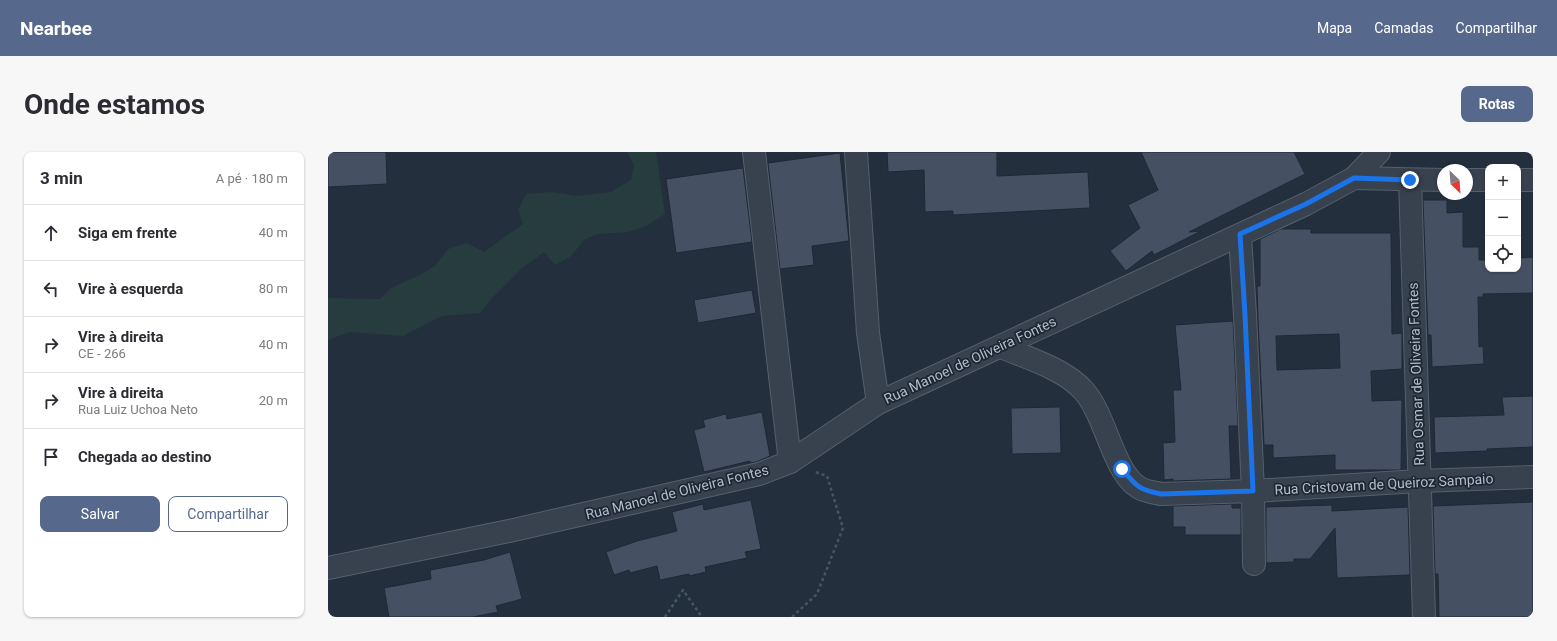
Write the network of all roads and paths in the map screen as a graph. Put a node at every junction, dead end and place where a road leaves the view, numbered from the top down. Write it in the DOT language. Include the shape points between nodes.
graph roads {
  1 [pos="754,152"];
  2 [pos="856,152"];
  3 [pos="1379,152"];
  4 [pos="1354,178"];
  5 [pos="1410,180"];
  6 [pos="1437,180"];
  7 [pos="1473,180"];
  8 [pos="1485,180"];
  9 [pos="1521,180"];
  10 [pos="1533,180"];
  11 [pos="1240,234"];
  12 [pos="1001,347"];
  13 [pos="878,402"];
  14 [pos="790,462"];
  15 [pos="1533,476"];
  16 [pos="1420,481"];
  17 [pos="1253,491"];
  18 [pos="1254,564"];
  19 [pos="328,568"];
  20 [pos="666,617"];
  21 [pos="702,617"];
  22 [pos="792,617"];
  23 [pos="1424,617"];
  1 -- 14 [label="street"];
  2 -- 13 [label="street" via="868,333"];
  3 -- 4 [label="street"];
  4 -- 5 [label="street"];
  4 -- 11 [label="street, Rua Manoel de Oliveira Fontes" via="1306,204"];
  5 -- 6 [label="street"];
  5 -- 16 [label="street, Rua Osmar de Oliveira Fontes"];
  7 -- 8 [label="street"];
  9 -- 10 [label="street"];
  11 -- 12 [label="street, Rua Manoel de Oliveira Fontes"];
  11 -- 17 [label="street"];
  12 -- 13 [label="street, Rua Manoel de Oliveira Fontes"];
  12 -- 17 [label="street, Rua Cristovam de Queiroz Sampaio" via="1060,372 1085,391 1122,469 1137,487 1161,494"];
  13 -- 14 [label="street, Rua Manoel de Oliveira Fontes"];
  14 -- 19 [label="street, Rua Manoel de Oliveira Fontes" via="759,474 579,516"];
  14 -- 22 [label="path" via="827,476 843,528 817,594"];
  15 -- 16 [label="street, Rua Cristovam de Queiroz Sampaio"];
  16 -- 17 [label="street, Rua Cristovam de Queiroz Sampaio"];
  16 -- 23 [label="street, Rua Osmar de Oliveira Fontes"];
  17 -- 18 [label="street"];
  20 -- 21 [label="path" via="683,590"];
}
